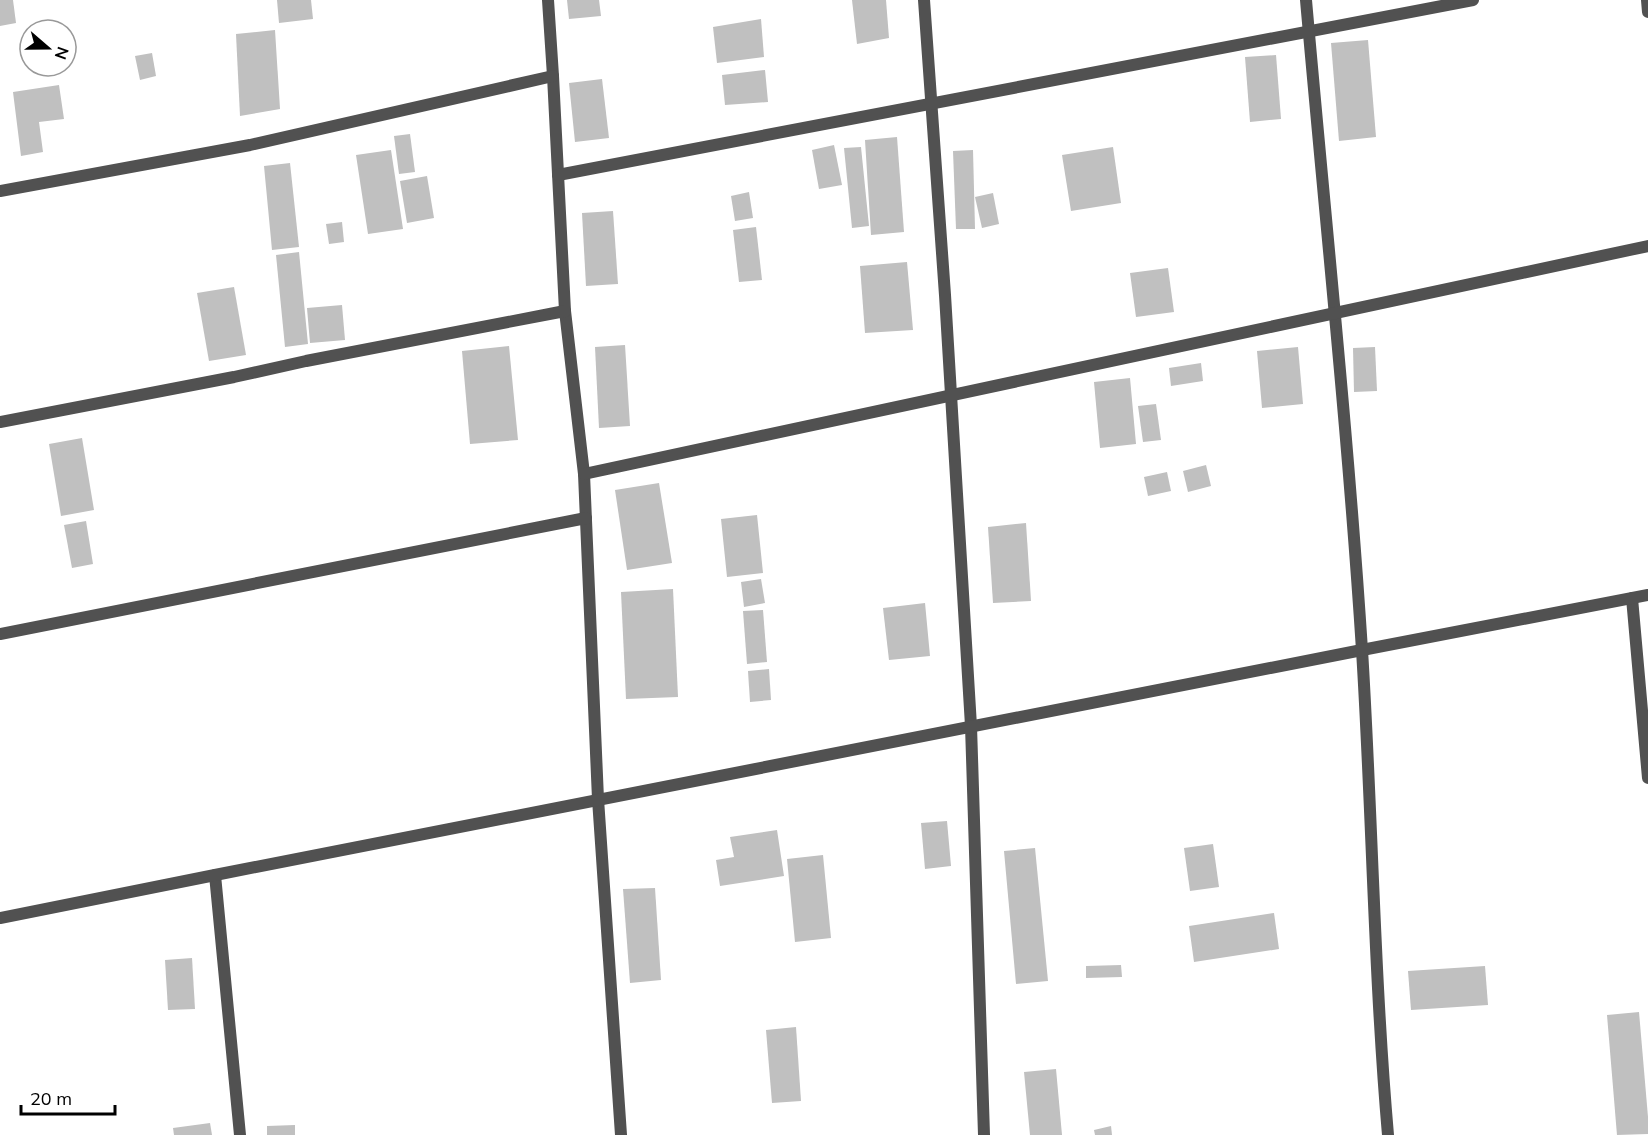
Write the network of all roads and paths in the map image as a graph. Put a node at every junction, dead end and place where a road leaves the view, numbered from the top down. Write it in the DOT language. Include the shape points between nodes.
graph roads {
  1 [pos="548,0"];
  2 [pos="924,0"];
  3 [pos="1306,0"];
  4 [pos="1473,0"];
  5 [pos="1647,0"];
  6 [pos="1648,12"];
  7 [pos="1309,31"];
  8 [pos="554,76"];
  9 [pos="931,104"];
  10 [pos="558,175"];
  11 [pos="0,191"];
  12 [pos="1648,246"];
  13 [pos="564,311"];
  14 [pos="1336,313"];
  15 [pos="951,395"];
  16 [pos="0,422"];
  17 [pos="584,474"];
  18 [pos="586,518"];
  19 [pos="1648,596"];
  20 [pos="1632,598"];
  21 [pos="0,634"];
  22 [pos="1362,650"];
  23 [pos="971,726"];
  24 [pos="1648,778"];
  25 [pos="597,799"];
  26 [pos="215,875"];
  27 [pos="0,918"];
  28 [pos="240,1135"];
  29 [pos="621,1135"];
  30 [pos="984,1135"];
  31 [pos="1388,1135"];
  1 -- 8 [label="street"];
  2 -- 9 [label="street"];
  3 -- 7 [label="street"];
  4 -- 7 [label="street"];
  5 -- 6 [label="street"];
  7 -- 9 [label="street"];
  7 -- 14 [label="street"];
  8 -- 10 [label="street"];
  8 -- 11 [label="street" via="250,145"];
  9 -- 10 [label="street"];
  9 -- 15 [label="street"];
  10 -- 13 [label="street"];
  12 -- 14 [label="street"];
  13 -- 16 [label="street"];
  13 -- 17 [label="street"];
  14 -- 15 [label="street"];
  14 -- 22 [label="street"];
  15 -- 17 [label="street"];
  15 -- 23 [label="street"];
  17 -- 18 [label="street"];
  18 -- 21 [label="street"];
  18 -- 25 [label="street"];
  19 -- 20 [label="street"];
  20 -- 22 [label="street"];
  20 -- 24 [label="street"];
  22 -- 23 [label="street"];
  22 -- 31 [label="street"];
  23 -- 25 [label="street"];
  23 -- 30 [label="street"];
  25 -- 26 [label="street"];
  25 -- 29 [label="street"];
  26 -- 27 [label="street"];
  26 -- 28 [label="street"];
}
